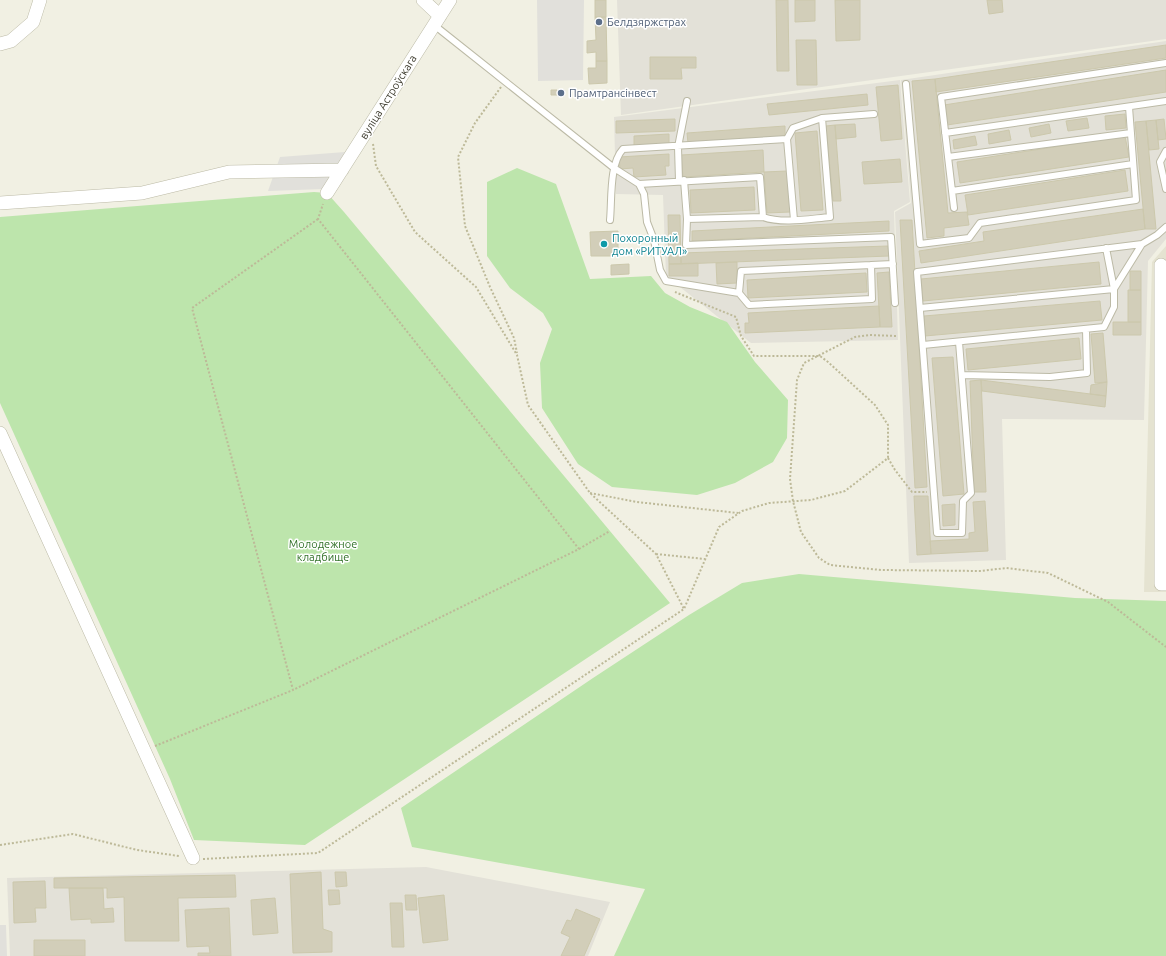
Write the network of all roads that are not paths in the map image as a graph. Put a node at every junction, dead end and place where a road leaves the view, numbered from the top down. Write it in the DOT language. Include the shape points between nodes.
graph roads {
  1 [pos="40,0"];
  2 [pos="423,0"];
  3 [pos="450,0"];
  4 [pos="437,20"];
  5 [pos="0,44"];
  6 [pos="1166,63"];
  7 [pos="906,84"];
  8 [pos="687,101"];
  9 [pos="1166,101"];
  10 [pos="1129,107"];
  11 [pos="874,114"];
  12 [pos="822,118"];
  13 [pos="1131,132"];
  14 [pos="945,133"];
  15 [pos="787,139"];
  16 [pos="678,147"];
  17 [pos="1166,151"];
  18 [pos="948,157"];
  19 [pos="1133,164"];
  20 [pos="614,168"];
  21 [pos="342,170"];
  22 [pos="681,181"];
  23 [pos="639,184"];
  24 [pos="1166,189"];
  25 [pos="952,191"];
  26 [pos="327,193"];
  27 [pos="0,204"];
  28 [pos="954,208"];
  29 [pos="763,217"];
  30 [pos="687,219"];
  31 [pos="610,220"];
  32 [pos="794,220"];
  33 [pos="1166,227"];
  34 [pos="1142,244"];
  35 [pos="1106,248"];
  36 [pos="893,264"];
  37 [pos="871,265"];
  38 [pos="1161,265"];
  39 [pos="1114,288"];
  40 [pos="739,293"];
  41 [pos="895,303"];
  42 [pos="920,308"];
  43 [pos="1164,315"];
  44 [pos="1086,329"];
  45 [pos="960,342"];
  46 [pos="923,346"];
  47 [pos="962,375"];
  48 [pos="0,433"];
  49 [pos="1166,584"];
  50 [pos="193,858"];
  1 -- 5 [label="street" via="34,22 11,41"];
  2 -- 4 [label="street"];
  3 -- 4 [label="street, вуліца Астроўскага"];
  4 -- 20 [label="lane" via="505,81"];
  4 -- 21 [label="street, вуліца Астроўскага"];
  6 -- 14 [label="lane" via="941,97"];
  7 -- 19 [label="lane" via="920,244 969,238 980,223 1136,200"];
  8 -- 16 [label="lane"];
  9 -- 10 [label="lane"];
  10 -- 13 [label="lane"];
  10 -- 14 [label="lane"];
  11 -- 12 [label="lane"];
  12 -- 15 [label="lane" via="793,128"];
  12 -- 32 [label="lane" via="830,217"];
  13 -- 18 [label="lane"];
  13 -- 19 [label="lane"];
  14 -- 18 [label="lane"];
  15 -- 16 [label="lane"];
  15 -- 32 [label="lane"];
  16 -- 20 [label="lane" via="623,149 617,155"];
  16 -- 22 [label="lane"];
  17 -- 24 [label="lane" via="1160,162"];
  18 -- 25 [label="lane"];
  19 -- 25 [label="lane"];
  20 -- 23 [label="lane"];
  20 -- 31 [label="lane"];
  21 -- 26 [label="street, вуліца Астроўскага"];
  21 -- 27 [label="street" via="229,172 142,193"];
  22 -- 23 [label="lane"];
  22 -- 29 [label="lane" via="760,177"];
  22 -- 30 [label="lane"];
  23 -- 40 [label="lane" via="644,194 660,270 666,281"];
  25 -- 28 [label="lane"];
  29 -- 30 [label="lane"];
  29 -- 32 [label="lane" via="771,220"];
  30 -- 36 [label="lane" via="686,245 891,237"];
  33 -- 34 [label="lane"];
  34 -- 35 [label="lane"];
  34 -- 39 [label="lane"];
  35 -- 39 [label="lane"];
  35 -- 42 [label="lane" via="918,272"];
  36 -- 37 [label="lane"];
  36 -- 41 [label="lane"];
  37 -- 40 [label="lane" via="741,271"];
  37 -- 40 [label="lane" via="872,299 749,305"];
  38 -- 43 [label="street"];
  39 -- 42 [label="lane"];
  39 -- 44 [label="lane" via="1114,306 1104,327"];
  42 -- 46 [label="lane"];
  43 -- 49 [label="street" via="1161,584"];
  44 -- 45 [label="lane"];
  44 -- 47 [label="lane" via="1087,373 1050,377"];
  45 -- 46 [label="lane"];
  45 -- 47 [label="lane"];
  46 -- 47 [label="lane" via="937,533 962,533 963,501 971,493"];
  48 -- 50 [label="street"];
}
